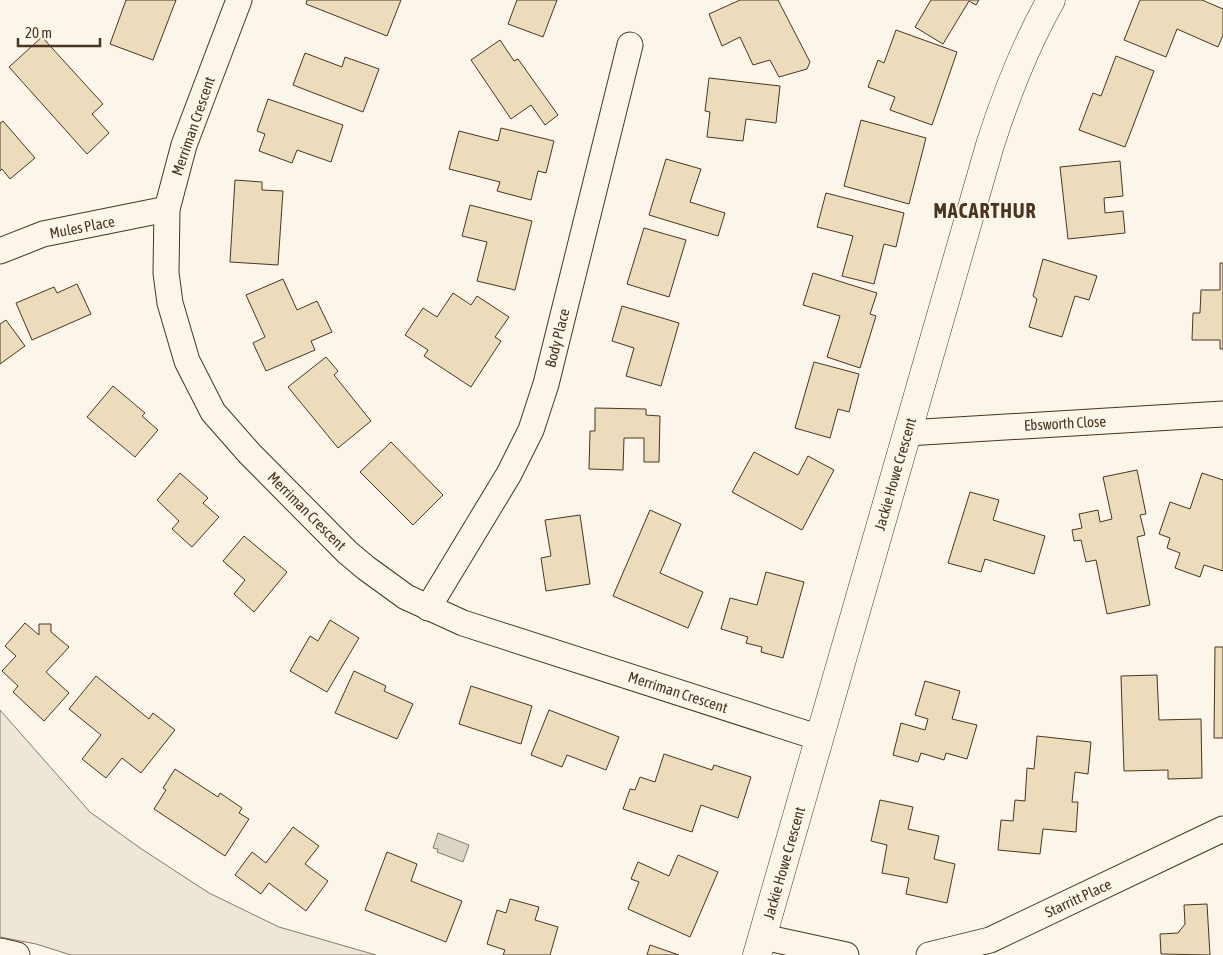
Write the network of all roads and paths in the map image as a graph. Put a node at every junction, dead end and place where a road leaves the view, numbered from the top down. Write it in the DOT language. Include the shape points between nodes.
graph roads {
  1 [pos="239,0"];
  2 [pos="1051,0"];
  3 [pos="630,44"];
  4 [pos="167,209"];
  5 [pos="0,251"];
  6 [pos="1223,414"];
  7 [pos="907,433"];
  8 [pos="428,608"];
  9 [pos="820,738"];
  10 [pos="1223,829"];
  11 [pos="760,946"];
  12 [pos="0,951"];
  13 [pos="17,955"];
  14 [pos="846,955"];
  15 [pos="929,955"];
  1 -- 4 [label="street, Merriman Crescent" via="184,145"];
  2 -- 7 [label="street, Jackie Howe Crescent" via="1004,99"];
  3 -- 8 [label="street, Body Place" via="546,384 531,430 509,474"];
  4 -- 5 [label="street, Mules Place" via="42,234"];
  4 -- 8 [label="street, Merriman Crescent" via="166,273 170,303 187,361 213,412 250,454 366,568 406,597"];
  6 -- 7 [label="street, Ebsworth Close"];
  7 -- 9 [label="street, Jackie Howe Crescent"];
  8 -- 9 [label="street, Merriman Crescent"];
  9 -- 11 [label="street, Jackie Howe Crescent"];
  10 -- 15 [label="street, Starritt Place" via="990,940"];
  11 -- 14 [label="street"];
  12 -- 13 [label="street"];
}
